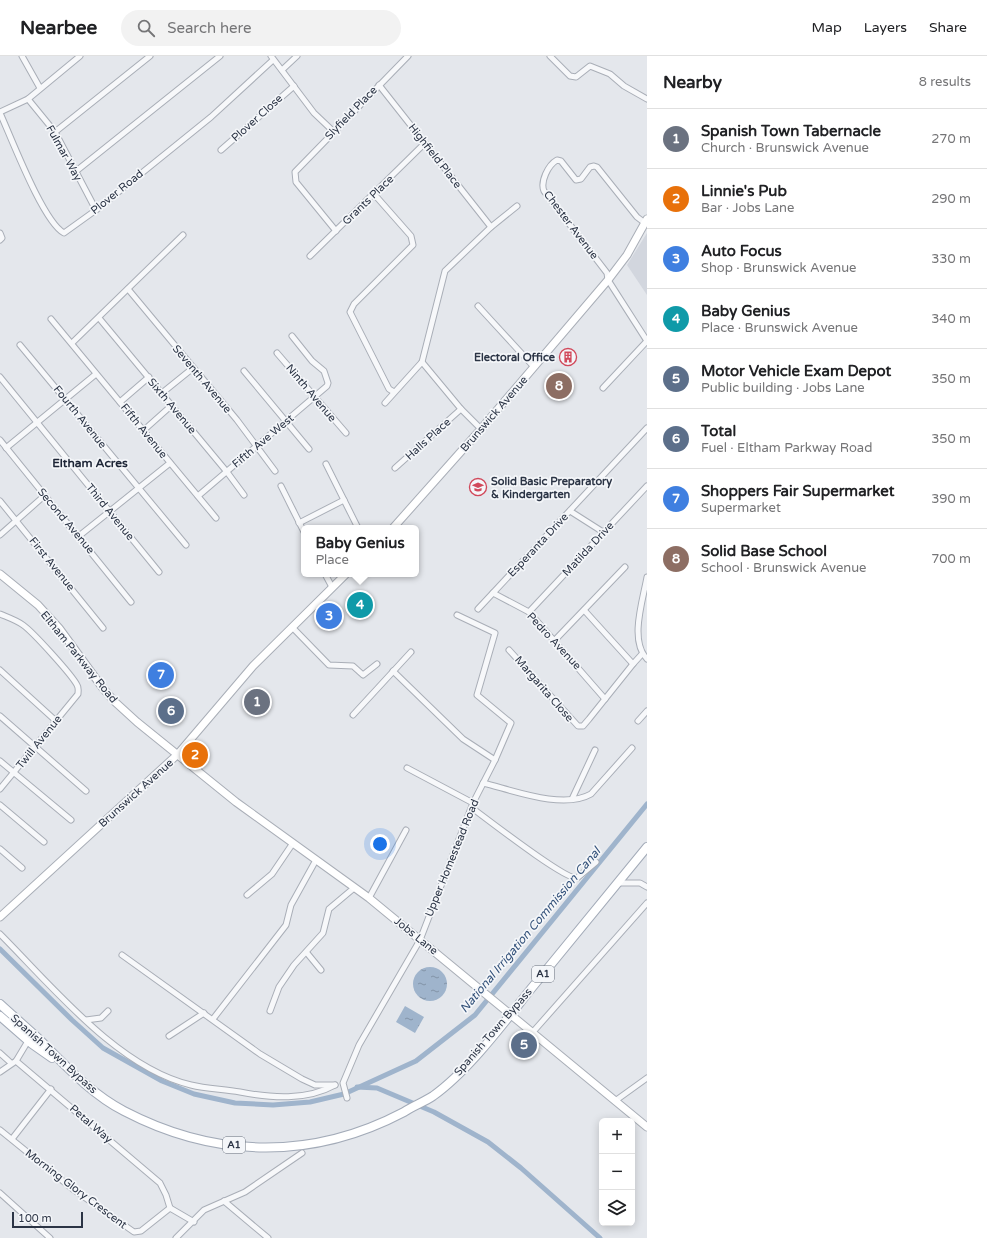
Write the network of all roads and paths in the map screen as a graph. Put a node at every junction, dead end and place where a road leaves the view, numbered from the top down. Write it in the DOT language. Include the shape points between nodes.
graph roads {
  1 [pos="22,56"];
  2 [pos="80,56"];
  3 [pos="150,56"];
  4 [pos="220,56"];
  5 [pos="297,56"];
  6 [pos="408,56"];
  7 [pos="550,56"];
  8 [pos="73,58"];
  9 [pos="272,58"];
  10 [pos="282,70"];
  11 [pos="379,85"];
  12 [pos="294,86"];
  13 [pos="40,88"];
  14 [pos="28,99"];
  15 [pos="647,99"];
  16 [pos="0,112"];
  17 [pos="55,132"];
  18 [pos="334,132"];
  19 [pos="425,143"];
  20 [pos="221,150"];
  21 [pos="75,172"];
  22 [pos="374,194"];
  23 [pos="517,206"];
  24 [pos="96,210"];
  25 [pos="646,221"];
  26 [pos="491,227"];
  27 [pos="336,231"];
  28 [pos="183,235"];
  29 [pos="310,256"];
  30 [pos="608,280"];
  31 [pos="128,289"];
  32 [pos="478,306"];
  33 [pos="99,318"];
  34 [pos="50,319"];
  35 [pos="292,336"];
  36 [pos="647,341"];
  37 [pos="72,344"];
  38 [pos="20,345"];
  39 [pos="277,352"];
  40 [pos="422,362"];
  41 [pos="534,367"];
  42 [pos="192,368"];
  43 [pos="244,371"];
  44 [pos="96,374"];
  45 [pos="0,377"];
  46 [pos="149,377"];
  47 [pos="603,388"];
  48 [pos="394,392"];
  49 [pos="162,393"];
  50 [pos="314,397"];
  51 [pos="66,399"];
  52 [pos="120,402"];
  53 [pos="385,403"];
  54 [pos="172,405"];
  55 [pos="462,409"];
  56 [pos="37,422"];
  57 [pos="286,422"];
  58 [pos="647,428"];
  59 [pos="481,429"];
  60 [pos="144,430"];
  61 [pos="346,433"];
  62 [pos="0,440"];
  63 [pos="258,447"];
  64 [pos="6,448"];
  65 [pos="309,449"];
  66 [pos="170,463"];
  67 [pos="326,464"];
  68 [pos="395,468"];
  69 [pos="275,471"];
  70 [pos="227,472"];
  71 [pos="281,486"];
  72 [pos="647,486"];
  73 [pos="138,488"];
  74 [pos="244,495"];
  75 [pos="44,496"];
  76 [pos="198,496"];
  77 [pos="344,500"];
  78 [pos="0,501"];
  79 [pos="570,511"];
  80 [pos="110,512"];
  81 [pos="216,518"];
  82 [pos="17,521"];
  83 [pos="299,523"];
  84 [pos="356,525"];
  85 [pos="396,525"];
  86 [pos="301,527"];
  87 [pos="603,532"];
  88 [pos="0,535"];
  89 [pos="79,536"];
  90 [pos="186,545"];
  91 [pos="625,567"];
  92 [pos="159,572"];
  93 [pos="0,574"];
  94 [pos="327,577"];
  95 [pos="343,577"];
  96 [pos="647,577"];
  97 [pos="332,587"];
  98 [pos="493,593"];
  99 [pos="131,602"];
  100 [pos="478,609"];
  101 [pos="584,610"];
  102 [pos="528,612"];
  103 [pos="0,614"];
  104 [pos="457,615"];
  105 [pos="292,627"];
  106 [pos="103,628"];
  107 [pos="555,640"];
  108 [pos="509,650"];
  109 [pos="411,652"];
  110 [pos="642,654"];
  111 [pos="647,659"];
  112 [pos="377,664"];
  113 [pos="633,664"];
  114 [pos="0,670"];
  115 [pos="393,671"];
  116 [pos="605,699"];
  117 [pos="647,711"];
  118 [pos="353,714"];
  119 [pos="0,716"];
  120 [pos="56,721"];
  121 [pos="638,721"];
  122 [pos="34,747"];
  123 [pos="632,748"];
  124 [pos="595,750"];
  125 [pos="178,754"];
  126 [pos="495,760"];
  127 [pos="0,761"];
  128 [pos="407,768"];
  129 [pos="14,773"];
  130 [pos="482,783"];
  131 [pos="0,789"];
  132 [pos="86,791"];
  133 [pos="572,800"];
  134 [pos="0,805"];
  135 [pos="473,805"];
  136 [pos="71,820"];
  137 [pos="406,830"];
  138 [pos="44,842"];
  139 [pos="293,843"];
  140 [pos="647,847"];
  141 [pos="0,849"];
  142 [pos="316,860"];
  143 [pos="596,862"];
  144 [pos="22,868"];
  145 [pos="618,883"];
  146 [pos="647,886"];
  147 [pos="354,888"];
  148 [pos="247,895"];
  149 [pos="369,898"];
  150 [pos="647,903"];
  151 [pos="0,917"];
  152 [pos="0,934"];
  153 [pos="420,940"];
  154 [pos="307,953"];
  155 [pos="122,955"];
  156 [pos="321,970"];
  157 [pos="0,1004"];
  158 [pos="270,1011"];
  159 [pos="108,1012"];
  160 [pos="204,1013"];
  161 [pos="511,1015"];
  162 [pos="0,1016"];
  163 [pos="212,1019"];
  164 [pos="86,1020"];
  165 [pos="532,1033"];
  166 [pos="169,1036"];
  167 [pos="28,1041"];
  168 [pos="0,1053"];
  169 [pos="13,1062"];
  170 [pos="71,1071"];
  171 [pos="0,1072"];
  172 [pos="647,1078"];
  173 [pos="343,1084"];
  174 [pos="335,1085"];
  175 [pos="51,1089"];
  176 [pos="347,1098"];
  177 [pos="615,1101"];
  178 [pos="647,1127"];
  179 [pos="0,1130"];
  180 [pos="12,1140"];
  181 [pos="302,1153"];
  182 [pos="0,1194"];
  183 [pos="224,1201"];
  184 [pos="170,1208"];
  185 [pos="194,1222"];
  186 [pos="50,1238"];
  187 [pos="176,1238"];
  188 [pos="268,1238"];
  1 -- 13 [label="street"];
  2 -- 8 [label="street"];
  3 -- 17 [label="street"];
  4 -- 21 [label="street"];
  5 -- 10 [label="street"];
  6 -- 11 [label="street, Slyfield Place"];
  7 -- 15 [label="street" via="570,76 576,77 590,66 610,74 624,86"];
  8 -- 13 [label="street"];
  9 -- 10 [label="street"];
  9 -- 24 [label="street, Plover Road" via="211,117"];
  10 -- 12 [label="street"];
  11 -- 18 [label="street, Slyfield Place"];
  11 -- 19 [label="street, Highfield Place"];
  12 -- 18 [label="street" via="314,113"];
  12 -- 20 [label="street, Plover Close"];
  13 -- 14 [label="street"];
  14 -- 16 [label="street"];
  14 -- 17 [label="street, Fulmar Way"];
  16 -- 24 [label="street, Plover Road" via="22,165 58,230 64,233"];
  17 -- 21 [label="street, Fulmar Way"];
  18 -- 27 [label="street, Slyfield Place" via="295,172 296,182"];
  19 -- 22 [label="street, Grants Place"];
  19 -- 26 [label="street, Highfield Place"];
  21 -- 24 [label="street, Fulmar Way"];
  22 -- 27 [label="street, Grants Place"];
  22 -- 48 [label="street" via="412,236 413,245 354,304 350,312 389,389"];
  23 -- 26 [label="street"];
  25 -- 30 [label="main road, Brunswick Avenue" via="627,255"];
  25 -- 30 [label="street, Chester Avenue" via="637,217 597,167 590,167 581,179 576,180 561,161 554,162 542,181 544,191 607,273"];
  26 -- 40 [label="street" via="445,271"];
  27 -- 29 [label="street, Grants Place"];
  28 -- 31 [label="street"];
  30 -- 36 [label="street"];
  30 -- 41 [label="main road, Brunswick Avenue"];
  31 -- 33 [label="street"];
  31 -- 42 [label="street, Seventh Avenue"];
  32 -- 41 [label="street"];
  33 -- 37 [label="street"];
  33 -- 46 [label="street, Sixth Avenue"];
  34 -- 37 [label="street, Fifth Avenue"];
  35 -- 50 [label="street, Fifth Ave West" via="312,361 324,371 327,386"];
  36 -- 47 [label="street"];
  37 -- 44 [label="street, Fifth Avenue"];
  38 -- 51 [label="street, Fourth Avenue"];
  39 -- 50 [label="street, Ninth Avenue"];
  40 -- 48 [label="street"];
  40 -- 55 [label="street"];
  41 -- 59 [label="main road, Brunswick Avenue"];
  42 -- 49 [label="street"];
  42 -- 63 [label="street, Seventh Avenue"];
  43 -- 57 [label="street"];
  44 -- 51 [label="street"];
  44 -- 52 [label="street, Fifth Avenue"];
  45 -- 56 [label="street, Third Avenue"];
  46 -- 49 [label="street, Sixth Avenue"];
  46 -- 52 [label="street"];
  48 -- 53 [label="street"];
  49 -- 54 [label="street, Sixth Avenue"];
  50 -- 57 [label="street, Fifth Ave West"];
  50 -- 61 [label="street, Ninth Avenue"];
  51 -- 56 [label="street"];
  51 -- 73 [label="street, Fourth Avenue"];
  52 -- 60 [label="street, Fifth Avenue"];
  54 -- 60 [label="street"];
  54 -- 70 [label="street, Sixth Avenue"];
  55 -- 59 [label="street"];
  55 -- 68 [label="street, Halls Place"];
  56 -- 64 [label="street"];
  56 -- 80 [label="street, Third Avenue"];
  57 -- 63 [label="street, Fifth Ave West"];
  57 -- 65 [label="street"];
  58 -- 79 [label="street, Esperanta Drive"];
  59 -- 85 [label="main road, Brunswick Avenue"];
  60 -- 66 [label="street, Fifth Avenue"];
  62 -- 64 [label="street, Second Avenue"];
  63 -- 69 [label="street, Seventh Avenue"];
  63 -- 70 [label="street, Fifth Ave West"];
  64 -- 75 [label="street, Second Avenue"];
  66 -- 73 [label="street"];
  66 -- 76 [label="street, Fifth Avenue"];
  67 -- 77 [label="street"];
  70 -- 74 [label="street, Sixth Avenue"];
  70 -- 76 [label="street, Fifth Ave West"];
  71 -- 83 [label="street"];
  72 -- 87 [label="street, Matilda Drive"];
  73 -- 80 [label="street"];
  73 -- 90 [label="street, Fourth Avenue"];
  75 -- 82 [label="street"];
  75 -- 89 [label="street, Second Avenue"];
  76 -- 81 [label="street, Fifth Avenue"];
  77 -- 83 [label="street"];
  77 -- 84 [label="street"];
  78 -- 82 [label="street, First Avenue"];
  79 -- 87 [label="street"];
  79 -- 98 [label="street, Esperanta Drive"];
  80 -- 89 [label="street"];
  80 -- 92 [label="street, Third Avenue"];
  82 -- 88 [label="street"];
  82 -- 106 [label="street, First Avenue"];
  83 -- 86 [label="street"];
  87 -- 102 [label="street, Matilda Drive"];
  89 -- 99 [label="street, Second Avenue"];
  91 -- 101 [label="street"];
  93 -- 125 [label="main road, Eltham Parkway Road" via="38,605 59,628 114,701"];
  94 -- 97 [label="street"];
  95 -- 97 [label="main road, Brunswick Avenue"];
  96 -- 110 [label="street" via="639,618 639,647"];
  97 -- 105 [label="main road, Brunswick Avenue"];
  98 -- 100 [label="street, Esperanta Drive"];
  98 -- 102 [label="street, Pedro Avenue"];
  101 -- 107 [label="street"];
  101 -- 113 [label="street"];
  102 -- 107 [label="street, Pedro Avenue"];
  103 -- 120 [label="street, Twill Avenue" via="29,630 77,685 78,694"];
  104 -- 126 [label="street, Upper Homestead Road" via="495,633 477,695 510,723"];
  105 -- 112 [label="street" via="329,665 353,666 363,675"];
  105 -- 125 [label="main road, Brunswick Avenue" via="253,666"];
  107 -- 116 [label="street, Pedro Avenue"];
  108 -- 116 [label="street, Margarita Close" via="578,726 583,726"];
  109 -- 115 [label="street"];
  110 -- 111 [label="street"];
  110 -- 113 [label="street, Margarita Close"];
  113 -- 116 [label="street, Margarita Close"];
  114 -- 120 [label="street"];
  115 -- 118 [label="street"];
  115 -- 126 [label="street" via="463,739"];
  117 -- 121 [label="street"];
  119 -- 122 [label="street"];
  120 -- 122 [label="street, Twill Avenue"];
  122 -- 129 [label="street, Twill Avenue"];
  122 -- 132 [label="street"];
  123 -- 133 [label="street" via="591,794 583,799"];
  124 -- 133 [label="street"];
  125 -- 139 [label="main road, Jobs Lane" via="236,802"];
  125 -- 151 [label="main road, Brunswick Avenue"];
  126 -- 130 [label="street, Upper Homestead Road"];
  127 -- 129 [label="street"];
  128 -- 135 [label="street"];
  129 -- 131 [label="street, Twill Avenue"];
  129 -- 136 [label="street"];
  130 -- 133 [label="street" via="557,800"];
  130 -- 135 [label="street, Upper Homestead Road"];
  134 -- 138 [label="street"];
  135 -- 143 [label="street" via="555,869 573,879"];
  135 -- 153 [label="street, Upper Homestead Road"];
  137 -- 149 [label="street"];
  139 -- 142 [label="main road, Jobs Lane"];
  139 -- 148 [label="street" via="272,874"];
  140 -- 145 [label="main road, Spanish Town Bypass / A1"];
  141 -- 144 [label="street"];
  142 -- 147 [label="main road, Jobs Lane"];
  142 -- 163 [label="street" via="291,905 286,925"];
  145 -- 146 [label="street" via="640,883"];
  145 -- 161 [label="main road, Spanish Town Bypass / A1"];
  147 -- 149 [label="main road, Jobs Lane"];
  147 -- 154 [label="street" via="329,908 323,933"];
  149 -- 153 [label="main road, Jobs Lane"];
  150 -- 165 [label="street"];
  152 -- 164 [label="street"];
  153 -- 161 [label="main road, Jobs Lane"];
  153 -- 173 [label="street, Upper Homestead Road" via="359,1044"];
  154 -- 156 [label="street"];
  154 -- 158 [label="street" via="294,965 279,987"];
  155 -- 160 [label="street"];
  157 -- 170 [label="main road, Spanish Town Bypass / A1"];
  159 -- 164 [label="street" via="100,1018"];
  160 -- 163 [label="street"];
  160 -- 166 [label="street"];
  161 -- 165 [label="main road, Jobs Lane"];
  161 -- 170 [label="main road, Spanish Town Bypass / A1" via="456,1075 433,1096 379,1125 329,1142 305,1146 264,1148 212,1143 186,1136 124,1111 90,1089"];
  162 -- 167 [label="main road, A1"];
  163 -- 174 [label="street" via="260,1054 302,1079 315,1085"];
  164 -- 174 [label="street" via="97,1033 130,1057 166,1076 191,1085 265,1097 295,1096 324,1091"];
  165 -- 177 [label="main road, Jobs Lane"];
  167 -- 169 [label="street"];
  167 -- 170 [label="main road, A1"];
  168 -- 169 [label="street, Petal Way"];
  169 -- 171 [label="street"];
  169 -- 175 [label="street, Petal Way"];
  172 -- 177 [label="street"];
  173 -- 174 [label="street"];
  173 -- 176 [label="street"];
  175 -- 180 [label="street"];
  175 -- 184 [label="street, Petal Way" via="160,1183"];
  177 -- 178 [label="main road, Jobs Lane"];
  179 -- 180 [label="street, Morning Glory Crescent"];
  180 -- 184 [label="street, Morning Glory Crescent" via="74,1190 134,1232 141,1231"];
  181 -- 183 [label="street" via="245,1192"];
  182 -- 186 [label="street"];
  183 -- 185 [label="street" via="204,1210"];
  183 -- 188 [label="street"];
  184 -- 185 [label="street"];
  185 -- 187 [label="street"];
}
